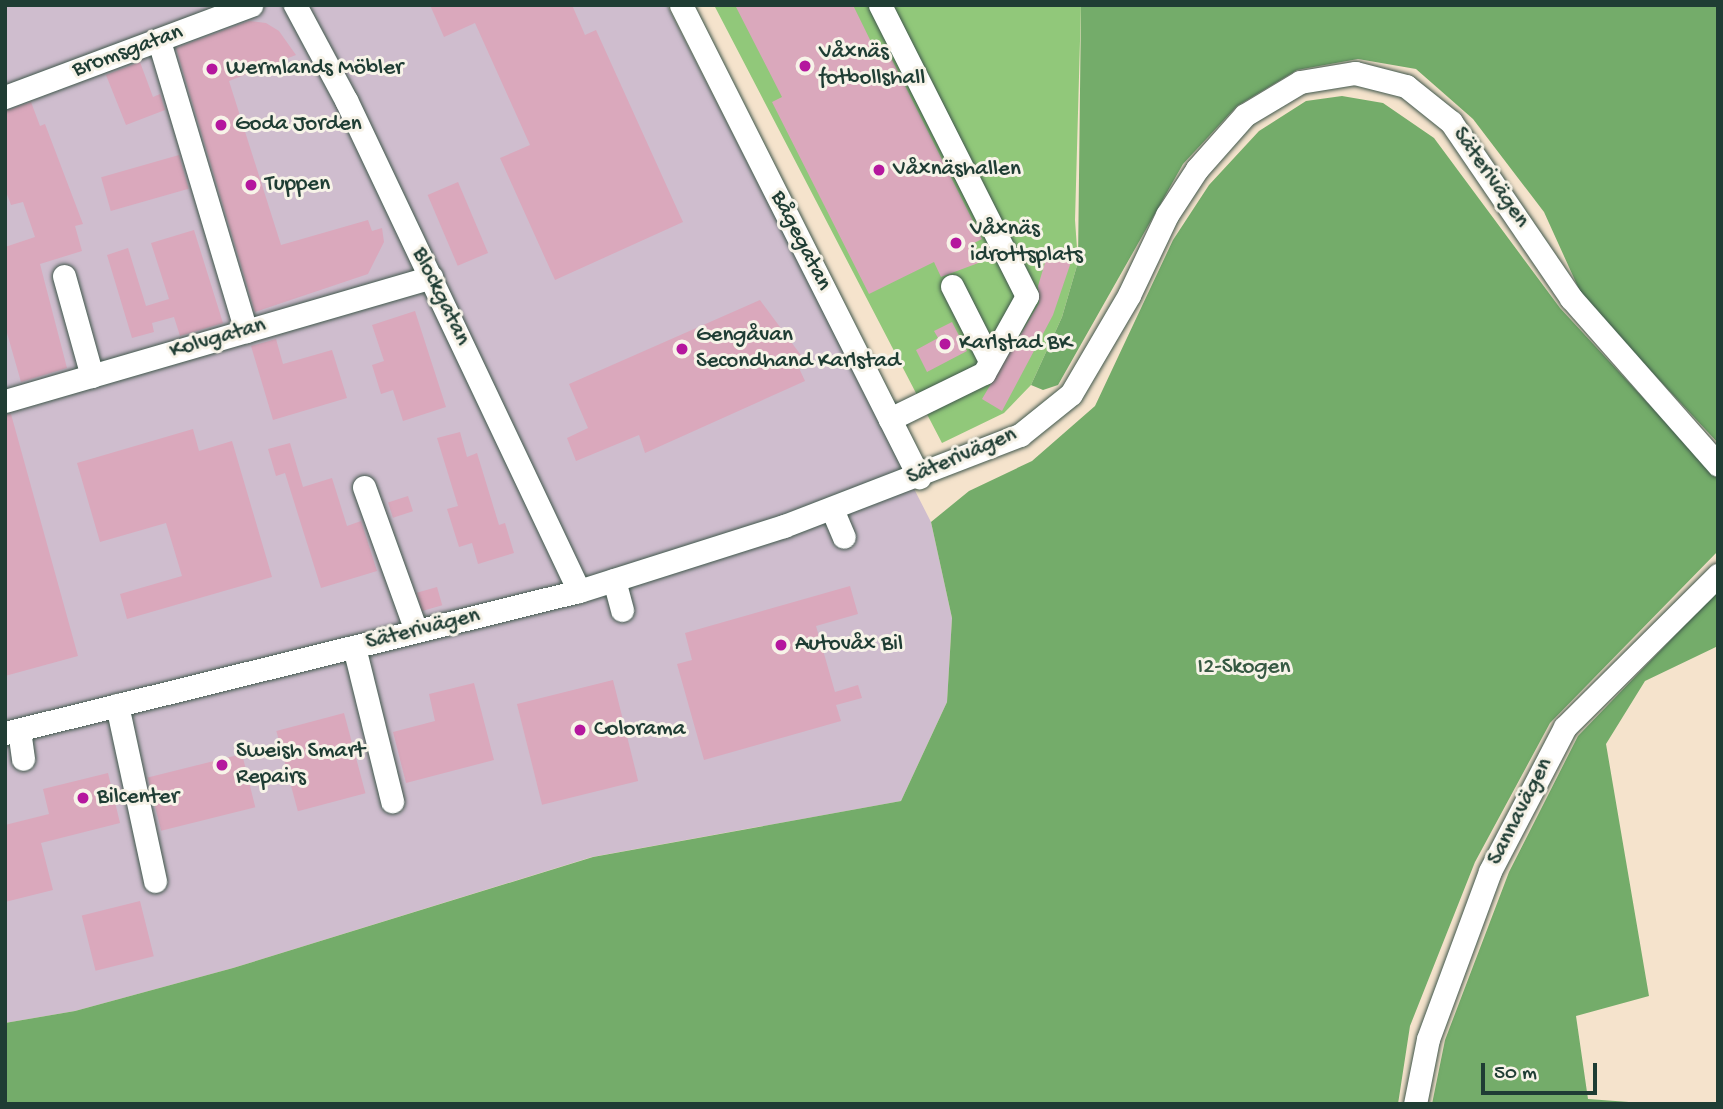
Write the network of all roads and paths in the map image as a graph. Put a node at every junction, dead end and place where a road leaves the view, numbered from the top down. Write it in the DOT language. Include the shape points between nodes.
graph roads {
  1 [pos="251,5"];
  2 [pos="295,5"];
  3 [pos="681,5"];
  4 [pos="880,5"];
  5 [pos="159,40"];
  6 [pos="5,97"];
  7 [pos="64,276"];
  8 [pos="431,277"];
  9 [pos="952,286"];
  10 [pos="246,331"];
  11 [pos="990,362"];
  12 [pos="92,376"];
  13 [pos="5,401"];
  14 [pos="890,419"];
  15 [pos="1718,464"];
  16 [pos="919,477"];
  17 [pos="364,487"];
  18 [pos="832,509"];
  19 [pos="844,537"];
  20 [pos="1718,575"];
  21 [pos="614,580"];
  22 [pos="579,592"];
  23 [pos="622,610"];
  24 [pos="416,632"];
  25 [pos="354,647"];
  26 [pos="117,705"];
  27 [pos="11,728"];
  28 [pos="23,759"];
  29 [pos="392,801"];
  30 [pos="155,881"];
  31 [pos="1415,1104"];
  1 -- 5 [label="street, Bromsgatan"];
  2 -- 8 [label="street, Blockgatan"];
  3 -- 14 [label="street, Bågegatan"];
  4 -- 11 [label="street" via="1027,296"];
  5 -- 6 [label="street, Bromsgatan"];
  5 -- 10 [label="street"];
  7 -- 12 [label="street"];
  8 -- 10 [label="street, Kolvgatan"];
  8 -- 22 [label="street, Blockgatan"];
  9 -- 11 [label="street"];
  10 -- 12 [label="street, Kolvgatan"];
  11 -- 14 [label="street" via="978,377"];
  12 -- 13 [label="street, Kolvgatan"];
  14 -- 16 [label="street, Bågegatan"];
  15 -- 16 [label="street, Säterivägen" via="1571,298 1451,122 1406,86 1355,73 1300,82 1245,115 1197,169 1167,215 1129,295 1071,394 1020,435"];
  16 -- 18 [label="street, Säterivägen"];
  17 -- 24 [label="street"];
  18 -- 19 [label="street"];
  18 -- 21 [label="street, Säterivägen"];
  20 -- 31 [label="street, Sannavägen" via="1565,727 1490,871 1428,1039"];
  21 -- 22 [label="street, Säterivägen"];
  21 -- 23 [label="street"];
  22 -- 24 [label="street, Säterivägen"];
  24 -- 25 [label="street, Säterivägen"];
  25 -- 26 [label="street, Säterivägen"];
  25 -- 29 [label="street"];
  26 -- 27 [label="street, Säterivägen"];
  26 -- 30 [label="street"];
  27 -- 28 [label="street"];
}
